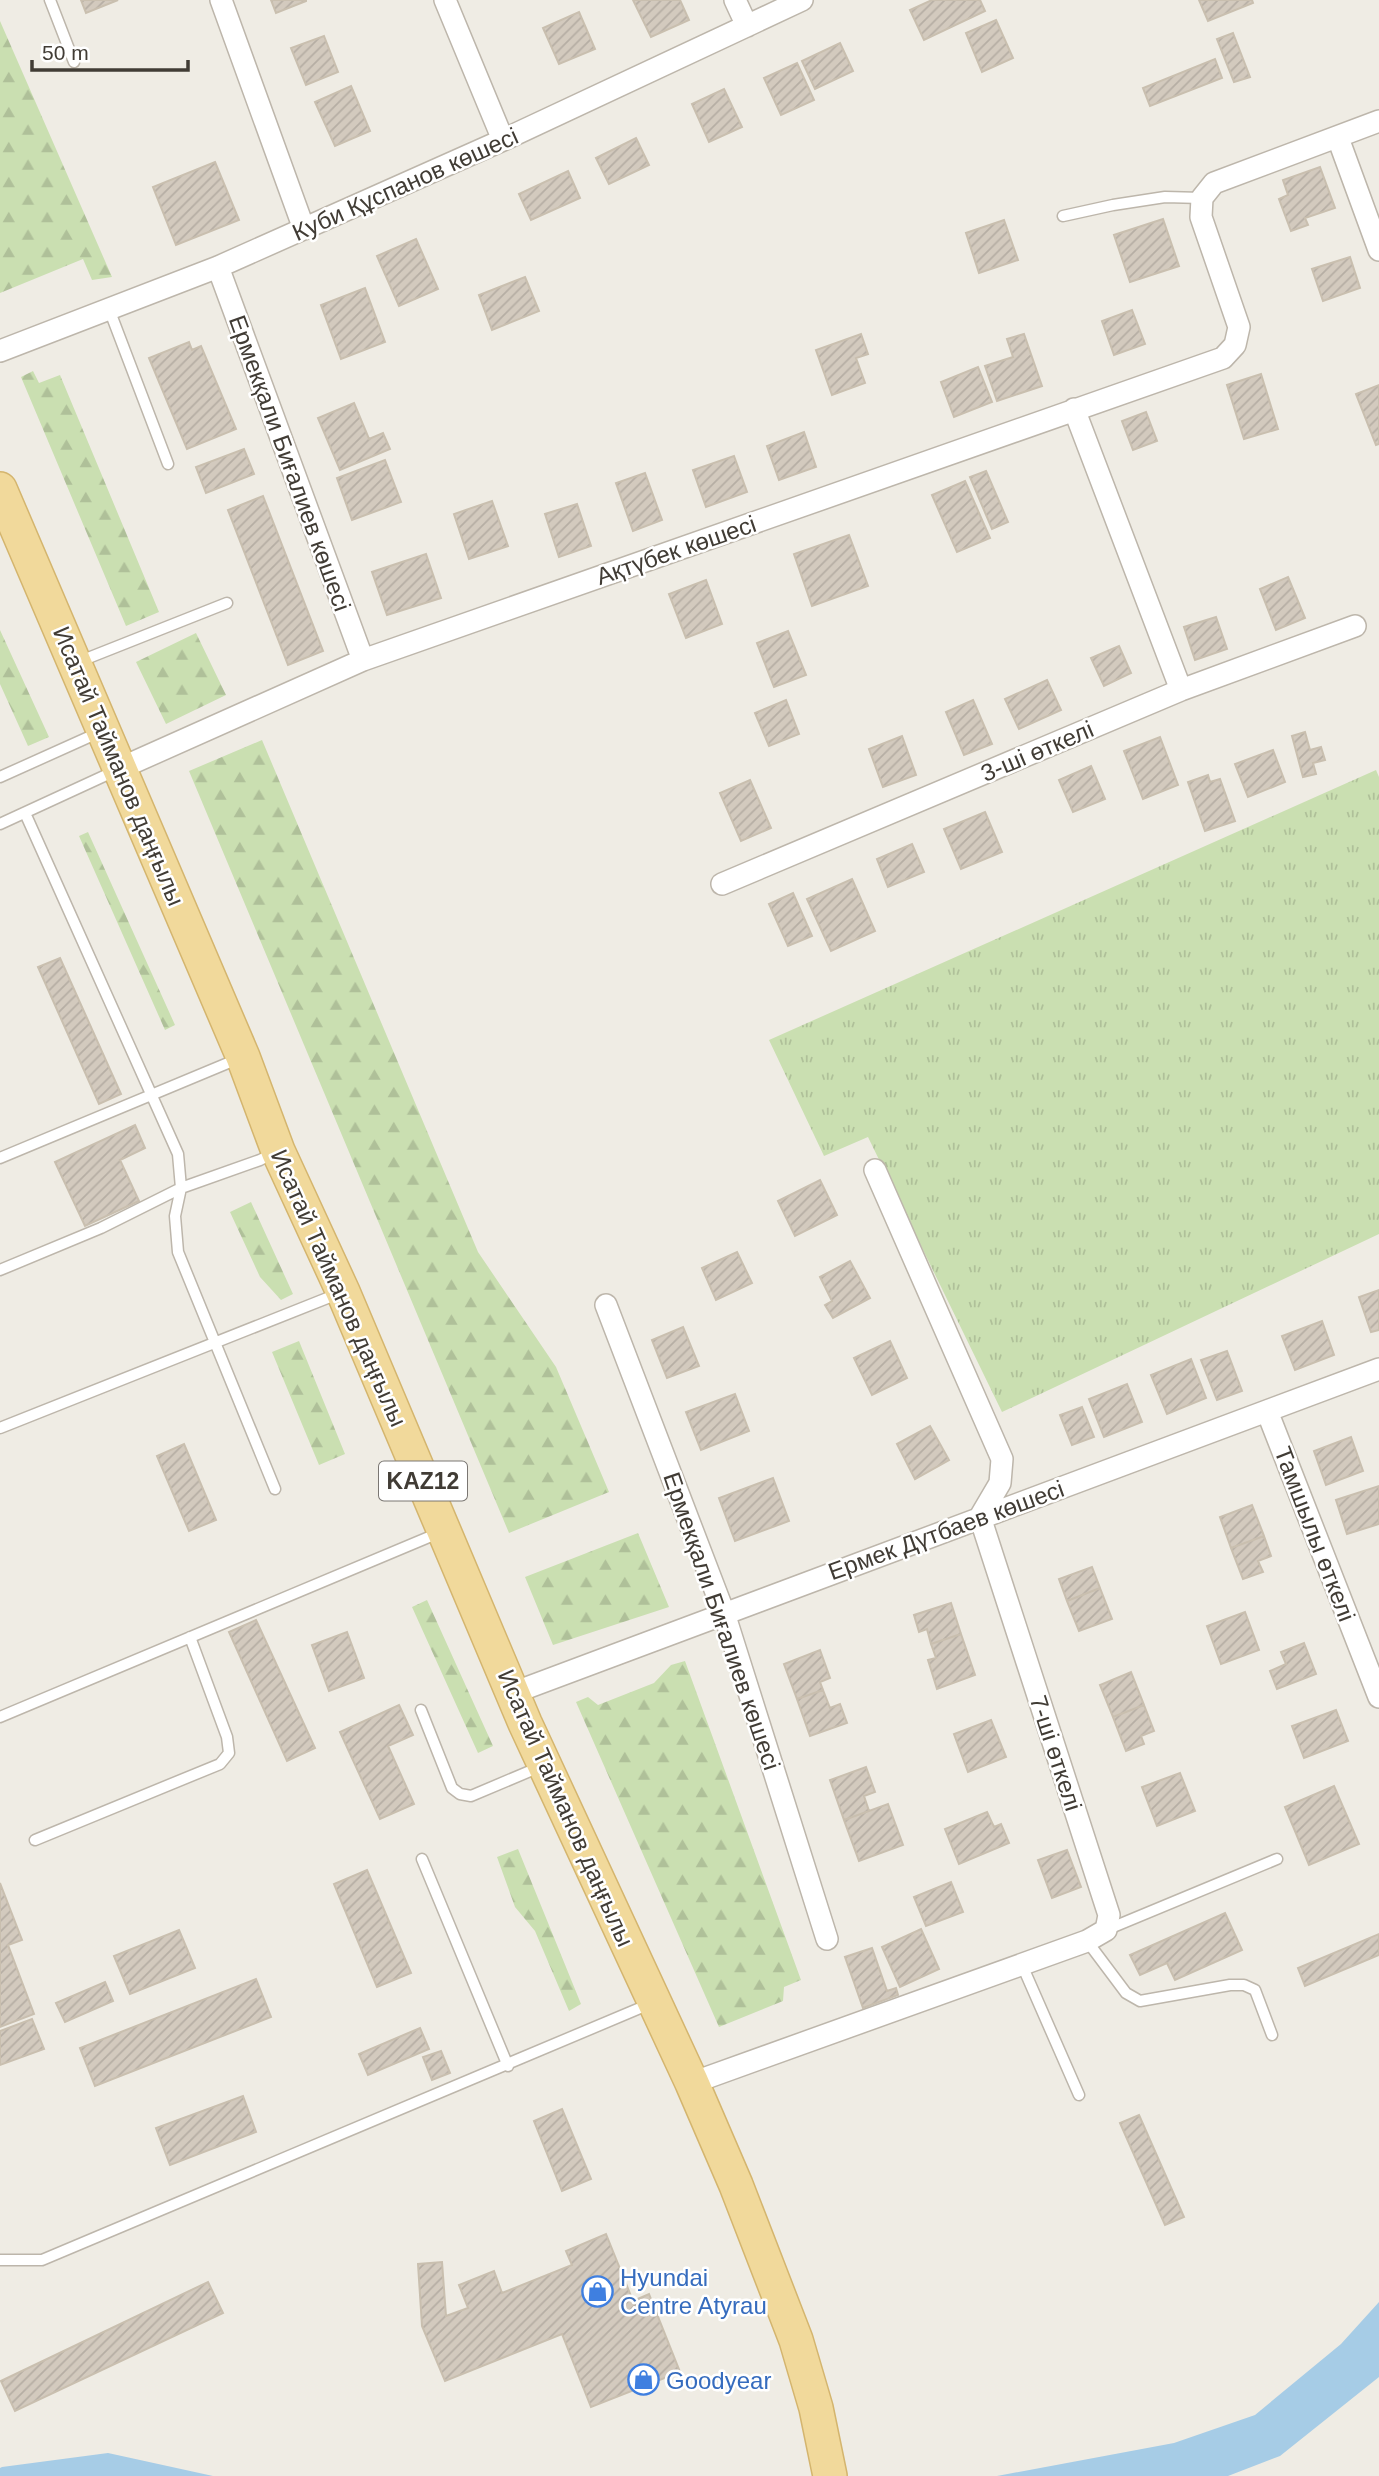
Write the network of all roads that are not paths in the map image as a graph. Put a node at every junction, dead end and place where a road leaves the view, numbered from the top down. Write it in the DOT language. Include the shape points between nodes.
graph roads {
  1 [pos="50,0"];
  2 [pos="221,0"];
  3 [pos="445,0"];
  4 [pos="735,0"];
  5 [pos="802,0"];
  6 [pos="747,26"];
  7 [pos="74,62"];
  8 [pos="1379,121"];
  9 [pos="1338,138"];
  10 [pos="503,140"];
  11 [pos="1202,198"];
  12 [pos="1063,216"];
  13 [pos="304,229"];
  14 [pos="1379,250"];
  15 [pos="218,267"];
  16 [pos="109,309"];
  17 [pos="0,351"];
  18 [pos="1074,409"];
  19 [pos="167,464"];
  20 [pos="0,489"];
  21 [pos="227,603"];
  22 [pos="1355,626"];
  23 [pos="363,660"];
  24 [pos="75,663"];
  25 [pos="1181,690"];
  26 [pos="104,730"];
  27 [pos="121,768"];
  28 [pos="0,777"];
  29 [pos="25,813"];
  30 [pos="0,824"];
  31 [pos="722,884"];
  32 [pos="243,1057"];
  33 [pos="151,1095"];
  34 [pos="278,1151"];
  35 [pos="0,1158"];
  36 [pos="875,1170"];
  37 [pos="181,1188"];
  38 [pos="0,1270"];
  39 [pos="343,1292"];
  40 [pos="606,1305"];
  41 [pos="216,1343"];
  42 [pos="1379,1369"];
  43 [pos="1267,1411"];
  44 [pos="0,1428"];
  45 [pos="275,1489"];
  46 [pos="980,1517"];
  47 [pos="444,1531"];
  48 [pos="724,1613"];
  49 [pos="190,1637"];
  50 [pos="513,1693"];
  51 [pos="1379,1697"];
  52 [pos="421,1710"];
  53 [pos="0,1717"];
  54 [pos="545,1765"];
  55 [pos="35,1840"];
  56 [pos="422,1859"];
  57 [pos="1277,1859"];
  58 [pos="1106,1930"];
  59 [pos="827,1939"];
  60 [pos="1087,1941"];
  61 [pos="1022,1965"];
  62 [pos="655,2002"];
  63 [pos="1272,2035"];
  64 [pos="508,2066"];
  65 [pos="692,2083"];
  66 [pos="1079,2095"];
  67 [pos="0,2260"];
  68 [pos="831,2476"];
  1 -- 7 [label="lane"];
  2 -- 13 [label="street"];
  3 -- 10 [label="street"];
  4 -- 6 [label="street"];
  5 -- 6 [label="street, Куби Құспанов көшесi"];
  6 -- 10 [label="street, Куби Құспанов көшесi"];
  8 -- 9 [label="street"];
  9 -- 11 [label="street" via="1214,183"];
  9 -- 14 [label="street"];
  10 -- 13 [label="street, Куби Құспанов көшесi"];
  11 -- 12 [label="lane" via="1165,197"];
  11 -- 18 [label="street, Ақтүбек көшесi" via="1202,217 1240,327 1235,345 1223,358"];
  13 -- 15 [label="street, Куби Құспанов көшесi"];
  15 -- 16 [label="street, Куби Құспанов көшесi"];
  15 -- 23 [label="street, Ермекқали Биғалиев көшесі"];
  16 -- 17 [label="street, Куби Құспанов көшесi"];
  16 -- 19 [label="lane"];
  18 -- 23 [label="street, Ақтүбек көшесi"];
  18 -- 25 [label="street"];
  20 -- 24 [label="main road, Исатай Тайманов даңғылы / KAZ12"];
  21 -- 24 [label="lane"];
  22 -- 25 [label="street, 3-шi өткелi"];
  23 -- 27 [label="street, Ақтүбек көшесi"];
  24 -- 26 [label="main road, Исатай Тайманов даңғылы / KAZ12"];
  25 -- 31 [label="street, 3-шi өткелi"];
  26 -- 27 [label="main road, Исатай Тайманов даңғылы / KAZ12"];
  26 -- 28 [label="lane"];
  27 -- 29 [label="lane"];
  27 -- 32 [label="main road, Исатай Тайманов даңғылы / KAZ12"];
  29 -- 30 [label="lane"];
  29 -- 33 [label="lane"];
  32 -- 33 [label="lane"];
  32 -- 34 [label="main road, Исатай Тайманов даңғылы / KAZ12"];
  33 -- 35 [label="lane"];
  33 -- 37 [label="lane" via="177,1154"];
  34 -- 37 [label="lane"];
  34 -- 39 [label="main road, Исатай Тайманов даңғылы / KAZ12"];
  36 -- 46 [label="street" via="1002,1459 1000,1483"];
  37 -- 38 [label="lane"];
  37 -- 41 [label="lane" via="175,1216 178,1252"];
  39 -- 41 [label="lane"];
  39 -- 47 [label="main road, Исатай Тайманов даңғылы / KAZ12"];
  40 -- 48 [label="street, Ермекқали Биғалиев көшесі"];
  41 -- 44 [label="lane"];
  41 -- 45 [label="lane"];
  42 -- 43 [label="street, Ермек Дүтбаев көшесi"];
  43 -- 46 [label="street, Ермек Дүтбаев көшесi"];
  43 -- 51 [label="street, Тамшылы өткелі"];
  46 -- 48 [label="street, Ермек Дүтбаев көшесi"];
  46 -- 58 [label="street, 7-шi өткелi" via="1109,1915"];
  47 -- 49 [label="lane"];
  47 -- 50 [label="main road, Исатай Тайманов даңғылы / KAZ12"];
  48 -- 50 [label="street, Ермек Дүтбаев көшесi"];
  48 -- 59 [label="street, Ермекқали Биғалиев көшесі"];
  49 -- 53 [label="lane"];
  49 -- 55 [label="lane" via="229,1753 220,1764"];
  50 -- 54 [label="main road, Исатай Тайманов даңғылы / KAZ12"];
  52 -- 54 [label="lane" via="452,1788 460,1794 471,1796"];
  54 -- 62 [label="main road, Исатай Тайманов даңғылы / KAZ12"];
  56 -- 64 [label="lane"];
  57 -- 58 [label="lane"];
  58 -- 60 [label="street"];
  60 -- 61 [label="street"];
  60 -- 63 [label="lane" via="1126,1993 1140,2001 1244,1984 1255,1990"];
  61 -- 65 [label="street"];
  61 -- 66 [label="lane"];
  62 -- 64 [label="lane"];
  62 -- 65 [label="main road, Исатай Тайманов даңғылы / KAZ12"];
  64 -- 67 [label="lane" via="43,2260"];
  65 -- 68 [label="main road, Исатай Тайманов даңғылы / KAZ12" via="796,2340"];
}
